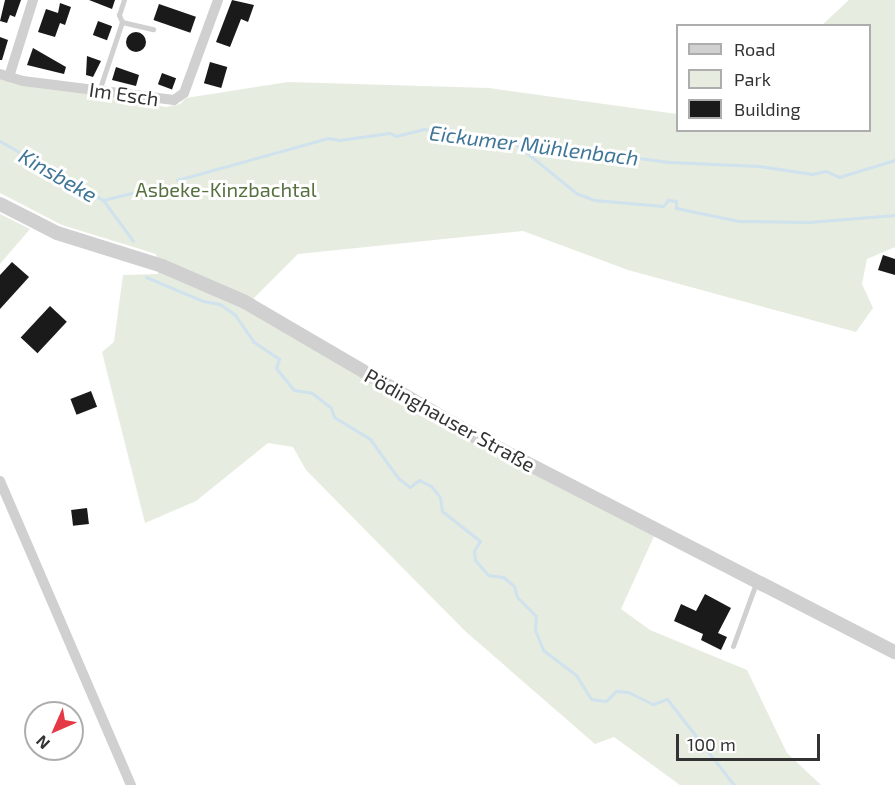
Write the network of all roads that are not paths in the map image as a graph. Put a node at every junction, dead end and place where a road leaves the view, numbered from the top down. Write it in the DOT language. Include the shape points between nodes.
graph roads {
  1 [pos="33,0"];
  2 [pos="124,0"];
  3 [pos="218,0"];
  4 [pos="122,22"];
  5 [pos="153,29"];
  6 [pos="4,75"];
  7 [pos="99,91"];
  8 [pos="0,204"];
  9 [pos="0,481"];
  10 [pos="757,581"];
  11 [pos="732,646"];
  12 [pos="895,652"];
  13 [pos="132,785"];
  1 -- 6 [label="street"];
  2 -- 4 [label="lane" via="119,15"];
  3 -- 7 [label="street, Im Esch" via="179,98 167,101"];
  4 -- 5 [label="lane"];
  4 -- 7 [label="lane"];
  6 -- 7 [label="street, Im Esch"];
  8 -- 10 [label="street, Pödinghauser Straße" via="57,233 162,266 245,302 476,437"];
  9 -- 13 [label="street"];
  10 -- 11 [label="lane"];
  10 -- 12 [label="street, Pödinghauser Straße"];
}
